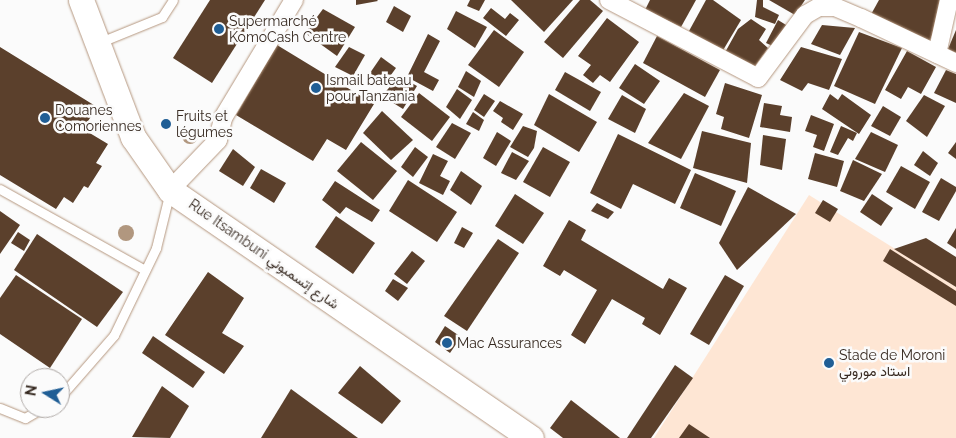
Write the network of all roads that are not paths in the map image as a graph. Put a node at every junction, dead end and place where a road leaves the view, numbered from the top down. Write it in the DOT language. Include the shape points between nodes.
graph roads {
  1 [pos="81,0"];
  2 [pos="173,0"];
  3 [pos="294,0"];
  4 [pos="608,0"];
  5 [pos="949,0"];
  6 [pos="98,43"];
  7 [pos="937,54"];
  8 [pos="956,64"];
  9 [pos="0,189"];
  10 [pos="170,190"];
  11 [pos="145,270"];
  12 [pos="70,386"];
  13 [pos="0,408"];
  14 [pos="20,416"];
  15 [pos="532,438"];
  1 -- 6 [label="main road, Rue Itsambuni شارع إتسمبوني"];
  2 -- 6 [label="lane" via="162,17"];
  3 -- 10 [label="street" via="224,118 218,140"];
  4 -- 7 [label="street" via="758,78 805,15 819,7 835,8"];
  5 -- 7 [label="street"];
  6 -- 10 [label="main road, Rue Itsambuni شارع إتسمبوني" via="133,137"];
  7 -- 8 [label="street"];
  9 -- 11 [label="lane"];
  10 -- 11 [label="lane" via="156,248"];
  10 -- 15 [label="main road, Rue Itsambuni شارع إتسمبوني"];
  11 -- 12 [label="lane" via="114,335"];
  13 -- 14 [label="lane"];
}
